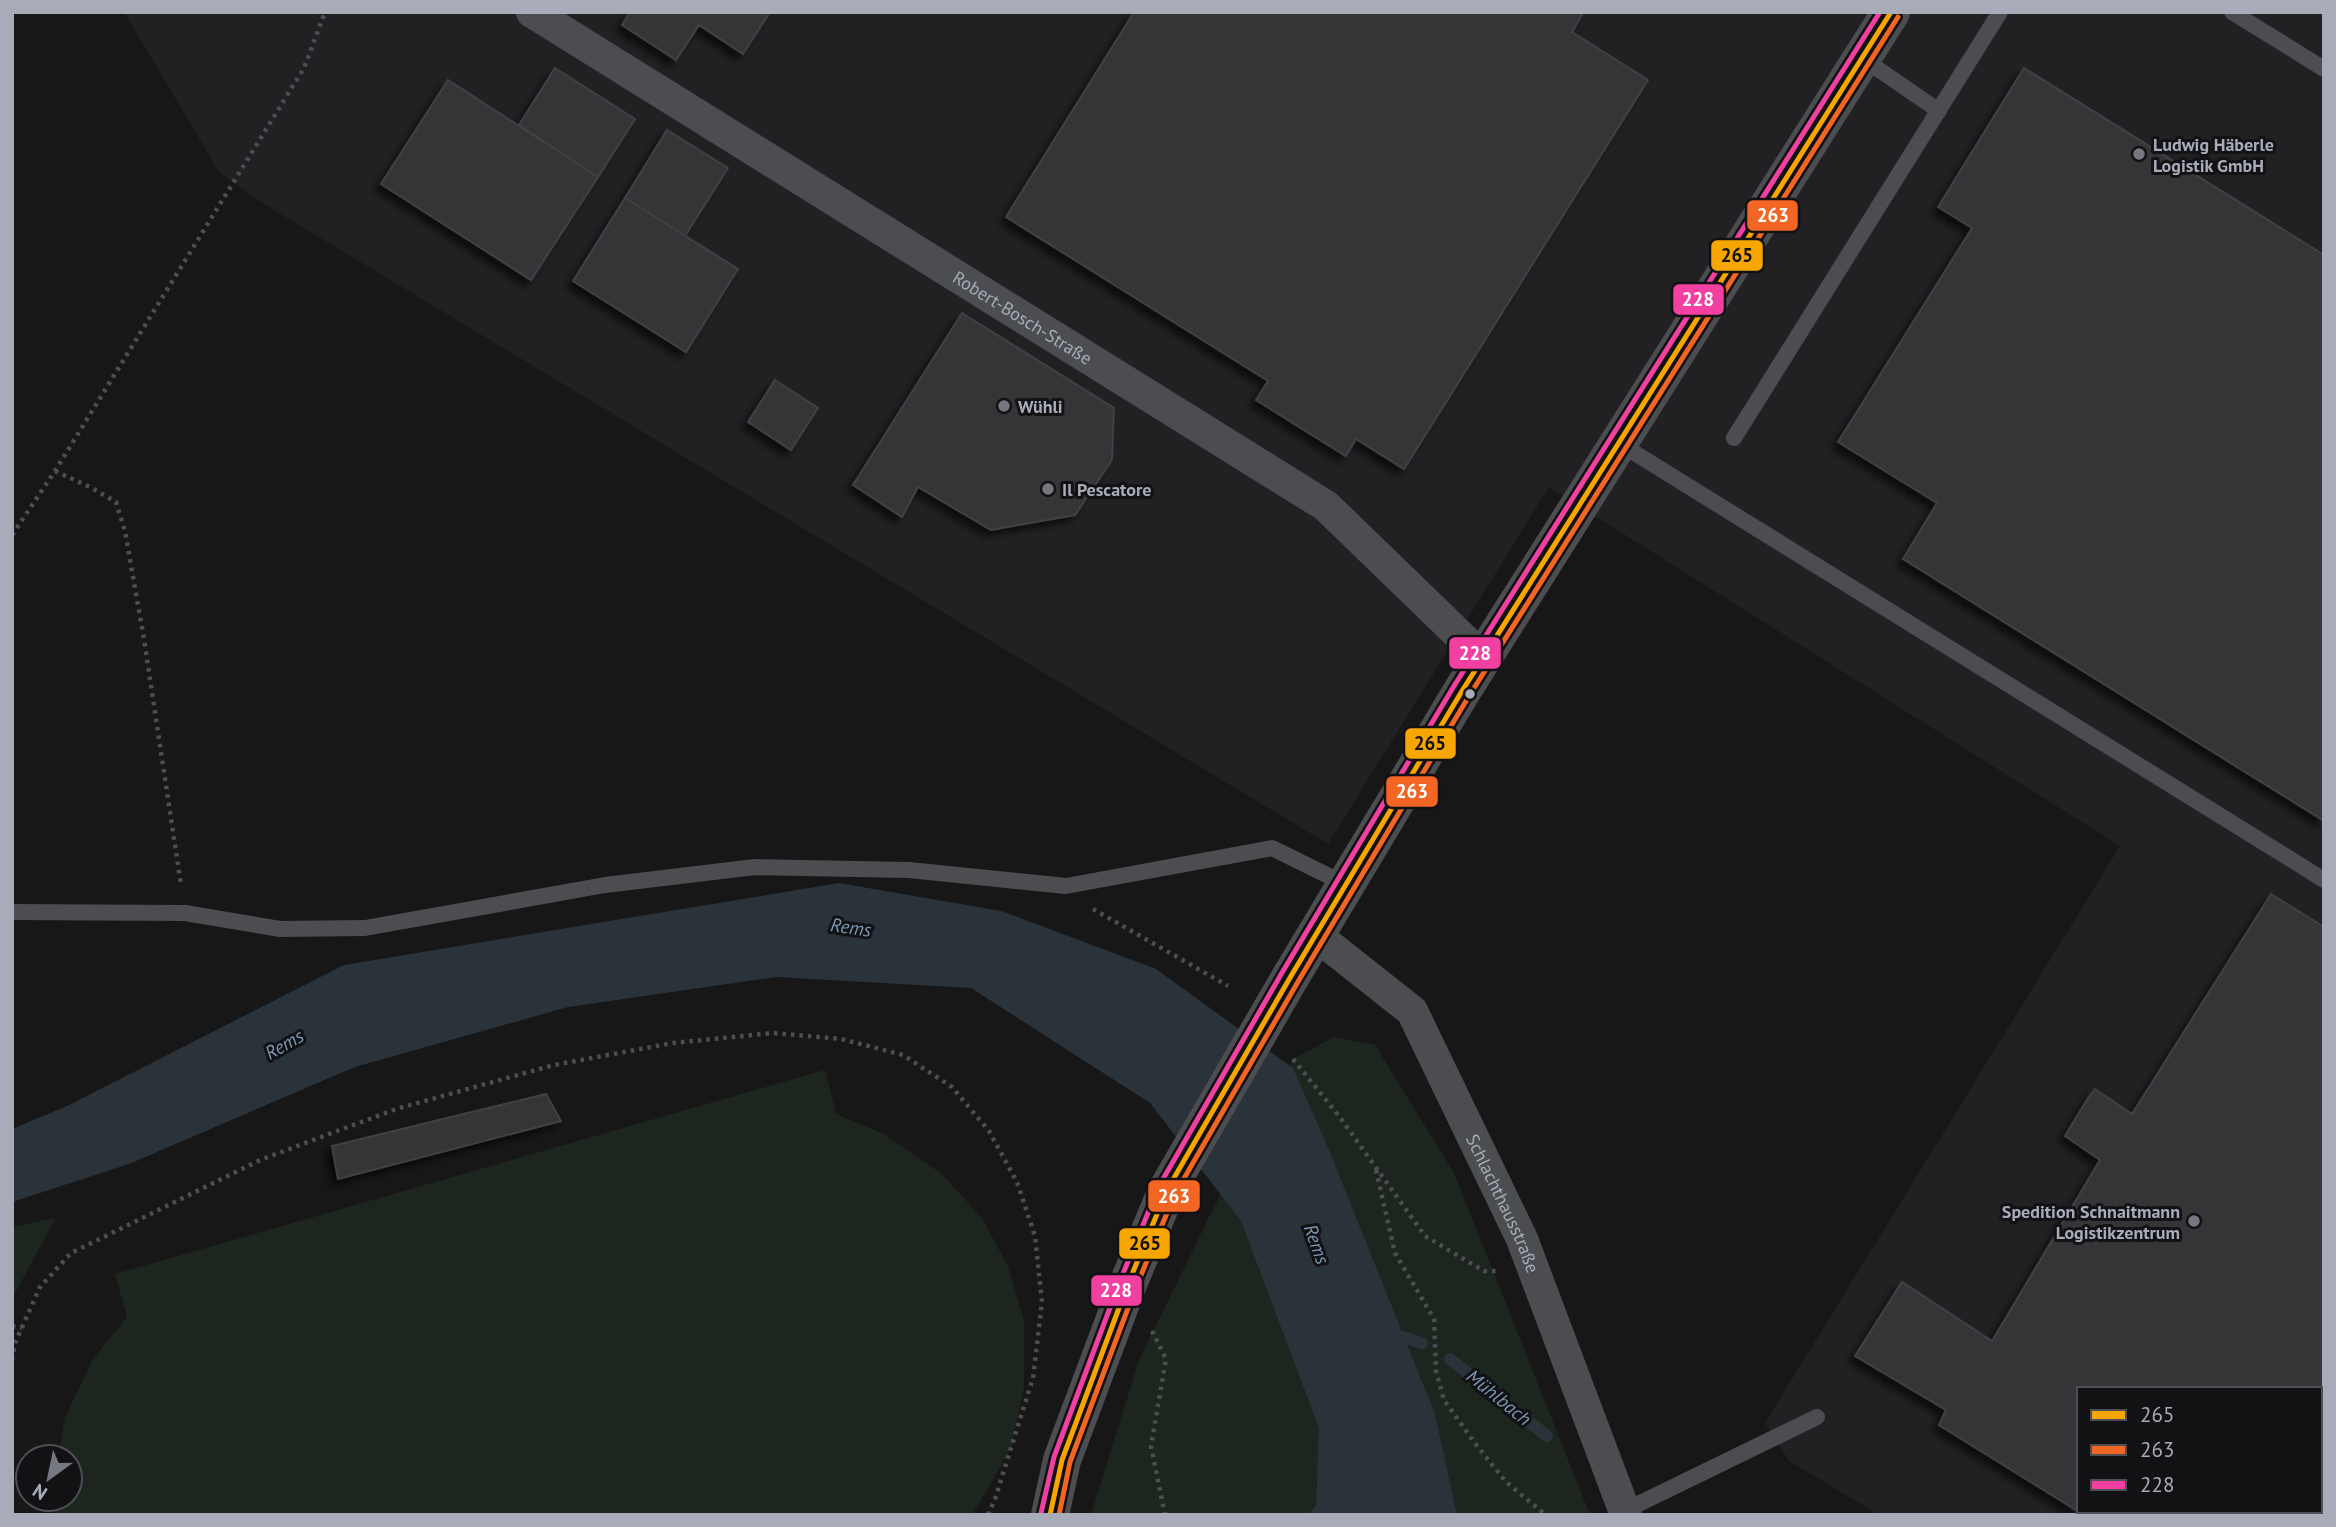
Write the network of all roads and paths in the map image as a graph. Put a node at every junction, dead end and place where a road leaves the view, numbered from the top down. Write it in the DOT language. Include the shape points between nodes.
graph roads {
  1 [pos="325,12"];
  2 [pos="533,12"];
  3 [pos="1891,12"];
  4 [pos="2000,12"];
  5 [pos="2232,12"];
  6 [pos="1862,58"];
  7 [pos="2324,69"];
  8 [pos="1939,111"];
  9 [pos="1734,438"];
  10 [pos="1617,443"];
  11 [pos="55,471"];
  12 [pos="12,535"];
  13 [pos="1483,658"];
  14 [pos="2324,880"];
  15 [pos="1346,885"];
  16 [pos="1066,886"];
  17 [pos="12,912"];
  18 [pos="185,913"];
  19 [pos="1317,936"];
  20 [pos="1228,986"];
  21 [pos="1293,1059"];
  22 [pos="1376,1170"];
  23 [pos="1533,1273"];
  24 [pos="1128,1284"];
  25 [pos="12,1326"];
  26 [pos="22,1328"];
  27 [pos="12,1360"];
  28 [pos="1817,1417"];
  29 [pos="1625,1513"];
  30 [pos="988,1515"];
  31 [pos="1050,1515"];
  32 [pos="1165,1515"];
  33 [pos="1546,1515"];
  1 -- 11 [label="path" via="304,68"];
  2 -- 13 [label="street, Robert-Bosch-Straße" via="1326,506"];
  3 -- 6 [label="street"];
  4 -- 8 [label="lane"];
  5 -- 7 [label="lane"];
  6 -- 8 [label="lane"];
  6 -- 10 [label="street"];
  8 -- 9 [label="lane"];
  10 -- 13 [label="street"];
  10 -- 14 [label="lane"];
  11 -- 12 [label="path"];
  11 -- 18 [label="path" via="116,502 125,531"];
  13 -- 15 [label="street"];
  15 -- 16 [label="lane" via="1272,848"];
  15 -- 19 [label="street"];
  16 -- 18 [label="lane" via="909,870 755,867 605,885 365,928 280,929"];
  16 -- 20 [label="path" via="1085,904"];
  17 -- 18 [label="lane"];
  19 -- 23 [label="street, Schlachthausstraße" via="1412,1011 1522,1239"];
  19 -- 24 [label="street, bridge" via="1167,1190"];
  21 -- 22 [label="path"];
  22 -- 23 [label="path" via="1425,1236 1484,1271"];
  22 -- 33 [label="path" via="1395,1253 1434,1319 1436,1371 1444,1399 1506,1482"];
  23 -- 29 [label="street, Schlachthausstraße"];
  24 -- 31 [label="street" via="1062,1460"];
  24 -- 32 [label="path" via="1166,1359 1151,1446"];
  25 -- 26 [label="path"];
  26 -- 27 [label="path"];
  26 -- 30 [label="path" via="40,1287 71,1253 260,1160 396,1109 554,1065 673,1043 773,1033 841,1039 903,1055 952,1087 989,1131 1017,1182 1035,1236 1042,1302 1033,1378"];
  28 -- 29 [label="lane"];
}
